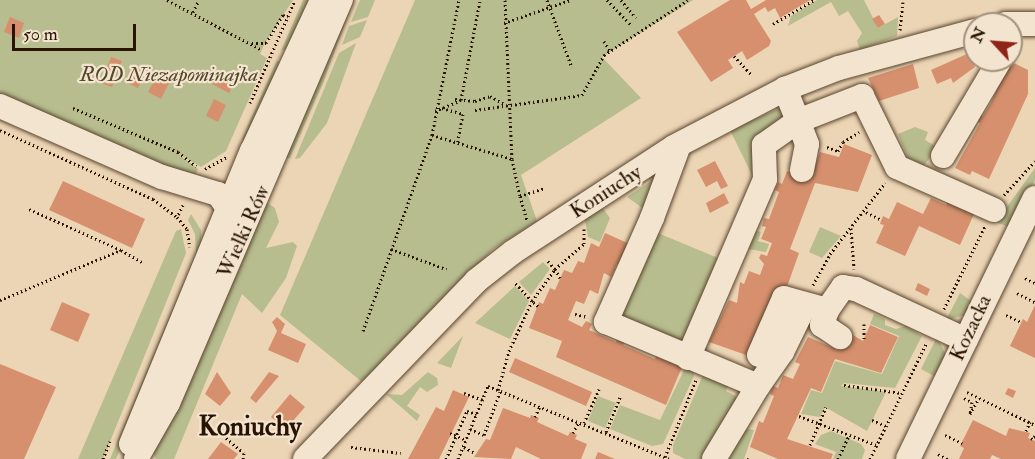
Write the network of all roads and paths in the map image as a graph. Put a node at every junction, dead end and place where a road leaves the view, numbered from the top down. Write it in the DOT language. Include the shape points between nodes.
graph roads {
  1 [pos="168,0"];
  2 [pos="199,0"];
  3 [pos="295,0"];
  4 [pos="322,0"];
  5 [pos="341,0"];
  6 [pos="459,0"];
  7 [pos="480,0"];
  8 [pos="505,0"];
  9 [pos="547,0"];
  10 [pos="570,0"];
  11 [pos="606,0"];
  12 [pos="621,0"];
  13 [pos="688,0"];
  14 [pos="814,0"];
  15 [pos="903,2"];
  16 [pos="550,7"];
  17 [pos="193,12"];
  18 [pos="288,17"];
  19 [pos="636,18"];
  20 [pos="504,23"];
  21 [pos="773,24"];
  22 [pos="631,25"];
  23 [pos="963,34"];
  24 [pos="898,40"];
  25 [pos="604,41"];
  26 [pos="249,42"];
  27 [pos="266,44"];
  28 [pos="275,47"];
  29 [pos="262,50"];
  30 [pos="610,51"];
  31 [pos="734,56"];
  32 [pos="849,66"];
  33 [pos="573,68"];
  34 [pos="993,72"];
  35 [pos="751,74"];
  36 [pos="785,89"];
  37 [pos="862,96"];
  38 [pos="455,99"];
  39 [pos="461,100"];
  40 [pos="0,106"];
  41 [pos="507,106"];
  42 [pos="73,108"];
  43 [pos="442,108"];
  44 [pos="475,110"];
  45 [pos="435,111"];
  46 [pos="246,113"];
  47 [pos="876,123"];
  48 [pos="801,129"];
  49 [pos="0,130"];
  50 [pos="432,135"];
  51 [pos="457,144"];
  52 [pos="679,144"];
  53 [pos="838,151"];
  54 [pos="229,154"];
  55 [pos="837,156"];
  56 [pos="943,156"];
  57 [pos="512,159"];
  58 [pos="1035,161"];
  59 [pos="897,168"];
  60 [pos="802,170"];
  61 [pos="545,188"];
  62 [pos="190,193"];
  63 [pos="520,196"];
  64 [pos="1035,198"];
  65 [pos="29,209"];
  66 [pos="994,210"];
  67 [pos="866,212"];
  68 [pos="240,213"];
  69 [pos="581,220"];
  70 [pos="882,220"];
  71 [pos="530,228"];
  72 [pos="584,244"];
  73 [pos="589,247"];
  74 [pos="391,249"];
  75 [pos="121,250"];
  76 [pos="190,250"];
  77 [pos="546,259"];
  78 [pos="142,262"];
  79 [pos="555,269"];
  80 [pos="447,270"];
  81 [pos="560,278"];
  82 [pos="1025,278"];
  83 [pos="515,283"];
  84 [pos="1035,283"];
  85 [pos="1017,293"];
  86 [pos="0,300"];
  87 [pos="532,301"];
  88 [pos="801,301"];
  89 [pos="1035,302"];
  90 [pos="538,306"];
  91 [pos="1006,315"];
  92 [pos="1021,322"];
  93 [pos="864,324"];
  94 [pos="935,326"];
  95 [pos="363,331"];
  96 [pos="852,338"];
  97 [pos="966,340"];
  98 [pos="759,355"];
  99 [pos="695,361"];
  100 [pos="844,385"];
  101 [pos="758,386"];
  102 [pos="599,389"];
  103 [pos="499,391"];
  104 [pos="967,392"];
  105 [pos="464,393"];
  106 [pos="902,393"];
  107 [pos="620,397"];
  108 [pos="964,398"];
  109 [pos="979,398"];
  110 [pos="483,400"];
  111 [pos="540,406"];
  112 [pos="826,407"];
  113 [pos="477,414"];
  114 [pos="799,416"];
  115 [pos="535,417"];
  116 [pos="872,420"];
  117 [pos="579,422"];
  118 [pos="1030,422"];
  119 [pos="583,423"];
  120 [pos="820,423"];
  121 [pos="1035,425"];
  122 [pos="886,426"];
  123 [pos="470,429"];
  124 [pos="1026,431"];
  125 [pos="606,432"];
  126 [pos="450,433"];
  127 [pos="573,434"];
  128 [pos="849,435"];
  129 [pos="945,435"];
  130 [pos="226,438"];
  131 [pos="466,440"];
  132 [pos="962,443"];
  133 [pos="810,445"];
  134 [pos="876,446"];
  135 [pos="351,447"];
  136 [pos="464,447"];
  137 [pos="396,452"];
  138 [pos="401,453"];
  139 [pos="475,453"];
  140 [pos="938,454"];
  141 [pos="665,457"];
  142 [pos="126,459"];
  143 [pos="136,459"];
  144 [pos="243,459"];
  145 [pos="305,459"];
  146 [pos="393,459"];
  147 [pos="446,459"];
  148 [pos="458,459"];
  149 [pos="670,459"];
  150 [pos="714,459"];
  151 [pos="838,459"];
  152 [pos="870,459"];
  153 [pos="908,459"];
  154 [pos="948,459"];
  1 -- 17 [label="path"];
  2 -- 17 [label="path"];
  3 -- 18 [label="path"];
  4 -- 68 [label="street, Wielki Rów"];
  5 -- 68 [label="street, Wielki Rów"];
  6 -- 45 [label="path"];
  7 -- 39 [label="path"];
  8 -- 20 [label="path"];
  9 -- 16 [label="path"];
  10 -- 16 [label="path"];
  11 -- 22 [label="path"];
  12 -- 19 [label="path"];
  13 -- 30 [label="path"];
  14 -- 21 [label="path"];
  15 -- 24 [label="path"];
  16 -- 20 [label="path"];
  16 -- 33 [label="path"];
  17 -- 26 [label="path"];
  18 -- 27 [label="path" via="283,15"];
  18 -- 28 [label="path"];
  20 -- 41 [label="path"];
  23 -- 32 [label="street, Koniuchy"];
  25 -- 30 [label="path"];
  26 -- 27 [label="path"];
  26 -- 29 [label="path"];
  27 -- 28 [label="path"];
  28 -- 46 [label="path"];
  30 -- 41 [label="path" via="598,63 582,95"];
  31 -- 35 [label="path"];
  32 -- 36 [label="street, Koniuchy"];
  32 -- 37 [label="street"];
  34 -- 56 [label="street"];
  36 -- 48 [label="street"];
  36 -- 52 [label="street, Koniuchy"];
  37 -- 47 [label="street"];
  37 -- 48 [label="street"];
  38 -- 39 [label="path"];
  39 -- 41 [label="path" via="490,96"];
  39 -- 43 [label="path"];
  40 -- 62 [label="street"];
  41 -- 44 [label="path"];
  41 -- 57 [label="path"];
  42 -- 62 [label="path" via="178,152"];
  43 -- 45 [label="path"];
  43 -- 51 [label="path" via="463,114"];
  45 -- 50 [label="path"];
  47 -- 53 [label="path" via="846,139"];
  47 -- 59 [label="street"];
  48 -- 53 [label="path"];
  48 -- 60 [label="street" via="807,151"];
  48 -- 99 [label="street" via="764,146 765,179"];
  49 -- 62 [label="path" via="153,199"];
  50 -- 51 [label="path"];
  50 -- 74 [label="path"];
  51 -- 57 [label="path"];
  52 -- 99 [label="street" via="652,218 606,321"];
  52 -- 145 [label="street, Koniuchy" via="513,252 476,281"];
  53 -- 55 [label="path"];
  54 -- 62 [label="path"];
  57 -- 63 [label="path"];
  58 -- 66 [label="path"];
  59 -- 66 [label="street"];
  59 -- 67 [label="path"];
  61 -- 63 [label="path"];
  62 -- 68 [label="street" via="211,209"];
  62 -- 76 [label="path"];
  63 -- 71 [label="path"];
  64 -- 97 [label="street, Kozacka"];
  65 -- 75 [label="path"];
  66 -- 94 [label="path"];
  67 -- 70 [label="path"];
  67 -- 88 [label="path" via="830,254"];
  68 -- 142 [label="street, Wielki Rów"];
  68 -- 143 [label="street, Wielki Rów" via="168,403"];
  69 -- 72 [label="path"];
  72 -- 73 [label="path"];
  72 -- 79 [label="path"];
  74 -- 80 [label="path"];
  74 -- 95 [label="path"];
  75 -- 78 [label="path"];
  75 -- 86 [label="path"];
  77 -- 79 [label="path"];
  79 -- 81 [label="path"];
  79 -- 87 [label="path"];
  82 -- 84 [label="path"];
  83 -- 87 [label="path"];
  85 -- 89 [label="path"];
  87 -- 90 [label="path"];
  87 -- 103 [label="path" via="509,351"];
  88 -- 94 [label="street" via="849,287"];
  88 -- 96 [label="street" via="822,326"];
  88 -- 98 [label="street"];
  88 -- 101 [label="street" via="782,352"];
  91 -- 92 [label="path"];
  93 -- 96 [label="path"];
  94 -- 97 [label="street"];
  94 -- 106 [label="path"];
  97 -- 153 [label="street, Kozacka"];
  99 -- 101 [label="street"];
  99 -- 141 [label="path"];
  100 -- 106 [label="path"];
  101 -- 150 [label="street"];
  102 -- 119 [label="path"];
  103 -- 110 [label="path" via="488,386"];
  103 -- 111 [label="path"];
  103 -- 123 [label="path" via="484,435"];
  104 -- 109 [label="path"];
  105 -- 110 [label="path"];
  106 -- 122 [label="path"];
  107 -- 125 [label="path"];
  108 -- 109 [label="path" via="972,402 970,414"];
  109 -- 118 [label="path"];
  110 -- 113 [label="path"];
  111 -- 115 [label="path"];
  111 -- 117 [label="path"];
  112 -- 120 [label="path"];
  113 -- 123 [label="path"];
  113 -- 147 [label="path" via="467,411"];
  114 -- 120 [label="path"];
  116 -- 122 [label="path"];
  117 -- 119 [label="path"];
  117 -- 127 [label="path"];
  118 -- 121 [label="path"];
  118 -- 124 [label="path"];
  119 -- 125 [label="path"];
  120 -- 128 [label="path"];
  120 -- 133 [label="path"];
  122 -- 134 [label="path"];
  123 -- 131 [label="path"];
  125 -- 141 [label="path"];
  126 -- 131 [label="path, bridge"];
  128 -- 134 [label="path"];
  128 -- 151 [label="path"];
  129 -- 132 [label="path"];
  130 -- 144 [label="path" via="244,453 240,457"];
  131 -- 136 [label="path"];
  134 -- 152 [label="path"];
  135 -- 137 [label="path"];
  136 -- 139 [label="path"];
  136 -- 148 [label="path"];
  137 -- 138 [label="path"];
  137 -- 146 [label="path"];
  140 -- 154 [label="path"];
  141 -- 149 [label="path"];
}
